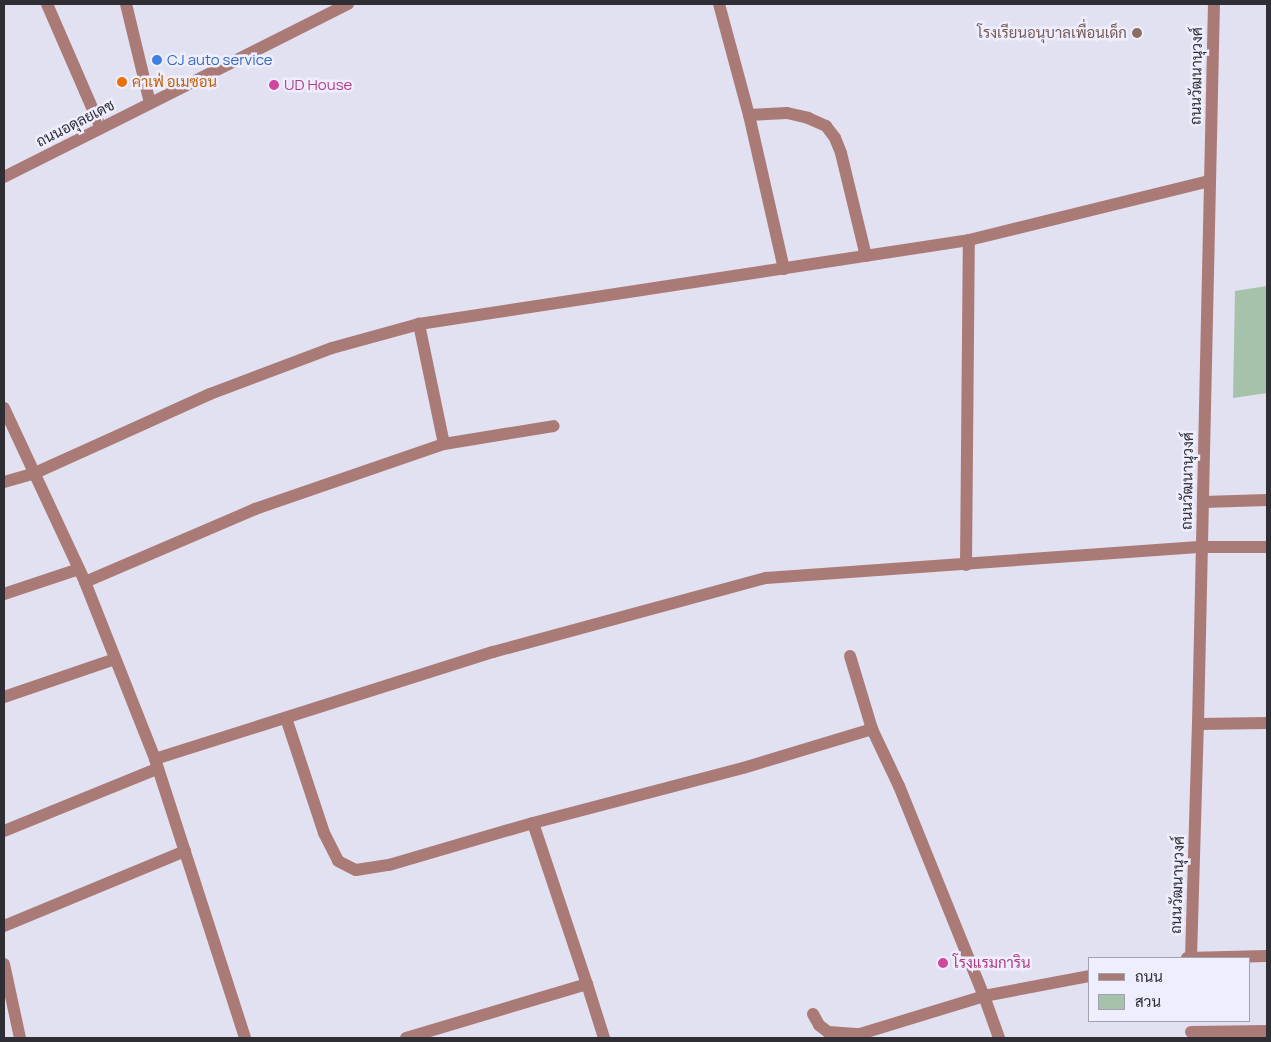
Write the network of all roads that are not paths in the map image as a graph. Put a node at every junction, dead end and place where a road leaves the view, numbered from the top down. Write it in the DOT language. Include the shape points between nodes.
graph roads {
  1 [pos="47,4"];
  2 [pos="126,4"];
  3 [pos="348,4"];
  4 [pos="720,4"];
  5 [pos="1214,4"];
  6 [pos="150,103"];
  7 [pos="749,115"];
  8 [pos="101,128"];
  9 [pos="4,177"];
  10 [pos="1210,181"];
  11 [pos="969,240"];
  12 [pos="866,256"];
  13 [pos="784,269"];
  14 [pos="419,324"];
  15 [pos="4,408"];
  16 [pos="554,426"];
  17 [pos="444,444"];
  18 [pos="35,473"];
  19 [pos="4,482"];
  20 [pos="1267,500"];
  21 [pos="1203,502"];
  22 [pos="1202,547"];
  23 [pos="1267,547"];
  24 [pos="966,565"];
  25 [pos="79,569"];
  26 [pos="85,582"];
  27 [pos="4,594"];
  28 [pos="850,656"];
  29 [pos="115,659"];
  30 [pos="4,697"];
  31 [pos="286,718"];
  32 [pos="1267,723"];
  33 [pos="1198,724"];
  34 [pos="872,730"];
  35 [pos="156,764"];
  36 [pos="533,822"];
  37 [pos="4,831"];
  38 [pos="185,851"];
  39 [pos="4,926"];
  40 [pos="1267,956"];
  41 [pos="1189,957"];
  42 [pos="1228,957"];
  43 [pos="4,964"];
  44 [pos="1088,976"];
  45 [pos="587,984"];
  46 [pos="984,996"];
  47 [pos="813,1014"];
  48 [pos="1191,1030"];
  49 [pos="1267,1031"];
  50 [pos="20,1038"];
  51 [pos="245,1038"];
  52 [pos="406,1038"];
  53 [pos="604,1038"];
  54 [pos="999,1038"];
  1 -- 8 [label="street"];
  2 -- 6 [label="street"];
  3 -- 6 [label="street, ถนนอดุลยเดช"];
  4 -- 7 [label="street"];
  5 -- 10 [label="street, ถนนวัฒนานุวงศ์"];
  6 -- 8 [label="street, ถนนอดุลยเดช"];
  7 -- 12 [label="street" via="787,113 826,126 841,153"];
  7 -- 13 [label="street"];
  8 -- 9 [label="street, ถนนอดุลยเดช"];
  10 -- 11 [label="street"];
  10 -- 21 [label="street, ถนนวัฒนานุวงศ์"];
  11 -- 12 [label="street"];
  11 -- 24 [label="street"];
  12 -- 13 [label="street"];
  13 -- 14 [label="street"];
  14 -- 17 [label="street"];
  14 -- 18 [label="street" via="332,348 210,394"];
  15 -- 18 [label="street"];
  16 -- 17 [label="street"];
  17 -- 26 [label="street" via="255,509"];
  18 -- 19 [label="street"];
  18 -- 25 [label="street"];
  20 -- 21 [label="street"];
  21 -- 22 [label="street, ถนนวัฒนานุวงศ์"];
  22 -- 23 [label="street"];
  22 -- 24 [label="street"];
  22 -- 33 [label="street, ถนนวัฒนานุวงศ์"];
  24 -- 31 [label="street" via="766,578 493,652"];
  25 -- 26 [label="street"];
  25 -- 27 [label="street"];
  26 -- 29 [label="street"];
  28 -- 34 [label="street"];
  29 -- 30 [label="street"];
  29 -- 35 [label="street"];
  31 -- 35 [label="street"];
  31 -- 36 [label="street" via="324,833 338,861 356,870 389,865"];
  32 -- 33 [label="street"];
  33 -- 41 [label="street, ถนนวัฒนานุวงศ์"];
  34 -- 36 [label="street" via="743,768"];
  34 -- 46 [label="street" via="899,786"];
  35 -- 37 [label="street"];
  35 -- 38 [label="street"];
  36 -- 45 [label="street"];
  38 -- 39 [label="street"];
  38 -- 51 [label="street"];
  40 -- 42 [label="street"];
  43 -- 50 [label="street"];
  44 -- 46 [label="street"];
  45 -- 52 [label="street"];
  45 -- 53 [label="street"];
  46 -- 47 [label="street" via="860,1034 828,1032"];
  46 -- 54 [label="street"];
  48 -- 49 [label="street"];
}
